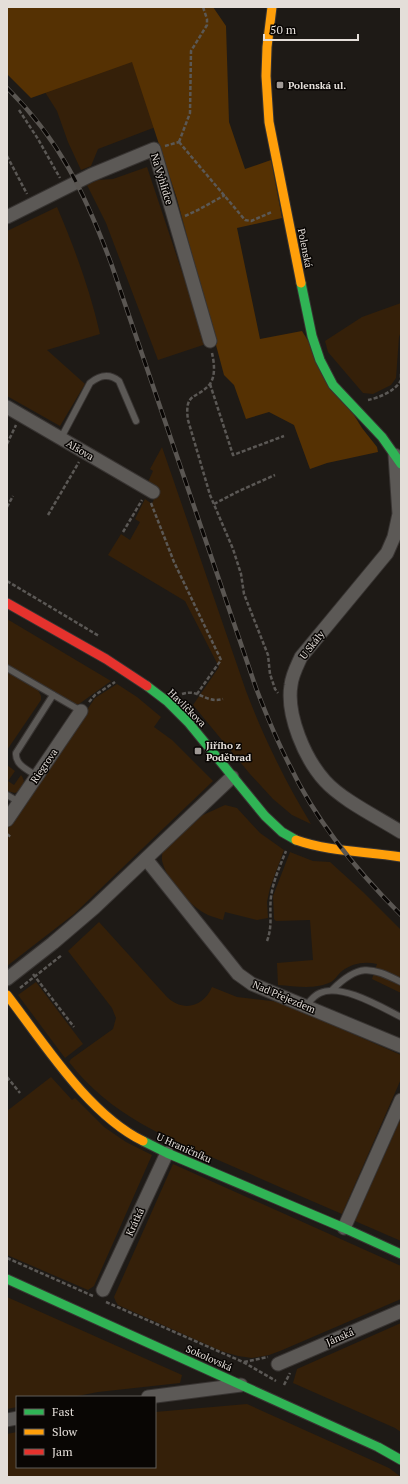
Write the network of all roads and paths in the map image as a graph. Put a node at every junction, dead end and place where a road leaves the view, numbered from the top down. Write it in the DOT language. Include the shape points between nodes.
graph roads {
  1 [pos="202,7"];
  2 [pos="272,7"];
  3 [pos="19,110"];
  4 [pos="7,156"];
  5 [pos="65,188"];
  6 [pos="225,195"];
  7 [pos="33,205"];
  8 [pos="274,211"];
  9 [pos="7,217"];
  10 [pos="175,219"];
  11 [pos="210,340"];
  12 [pos="401,374"];
  13 [pos="210,384"];
  14 [pos="363,398"];
  15 [pos="7,408"];
  16 [pos="21,415"];
  17 [pos="136,421"];
  18 [pos="284,436"];
  19 [pos="60,438"];
  20 [pos="7,444"];
  21 [pos="85,452"];
  22 [pos="398,459"];
  23 [pos="275,475"];
  24 [pos="150,494"];
  25 [pos="13,496"];
  26 [pos="214,504"];
  27 [pos="7,507"];
  28 [pos="48,515"];
  29 [pos="122,532"];
  30 [pos="7,603"];
  31 [pos="7,668"];
  32 [pos="110,677"];
  33 [pos="197,694"];
  34 [pos="53,695"];
  35 [pos="95,695"];
  36 [pos="177,696"];
  37 [pos="223,699"];
  38 [pos="291,699"];
  39 [pos="81,711"];
  40 [pos="37,776"];
  41 [pos="232,777"];
  42 [pos="7,795"];
  43 [pos="19,802"];
  44 [pos="7,820"];
  45 [pos="401,832"];
  46 [pos="7,834"];
  47 [pos="11,837"];
  48 [pos="283,858"];
  49 [pos="401,858"];
  50 [pos="146,859"];
  51 [pos="267,941"];
  52 [pos="62,955"];
  53 [pos="25,964"];
  54 [pos="35,977"];
  55 [pos="7,978"];
  56 [pos="401,982"];
  57 [pos="332,990"];
  58 [pos="7,996"];
  59 [pos="306,1006"];
  60 [pos="401,1016"];
  61 [pos="74,1027"];
  62 [pos="401,1046"];
  63 [pos="7,1077"];
  64 [pos="20,1093"];
  65 [pos="401,1100"];
  66 [pos="167,1153"];
  67 [pos="344,1228"];
  68 [pos="401,1254"];
  69 [pos="7,1258"];
  70 [pos="7,1279"];
  71 [pos="103,1290"];
  72 [pos="401,1310"];
  73 [pos="278,1364"];
  74 [pos="290,1372"];
  75 [pos="276,1381"];
  76 [pos="241,1385"];
  77 [pos="284,1385"];
  78 [pos="156,1396"];
  79 [pos="401,1460"];
  1 -- 6 [label="path" via="207,25 191,51 190,113 179,142"];
  2 -- 22 [label="street, Polenská" via="266,76 270,122 312,336 320,360 333,385 382,437"];
  3 -- 5 [label="path"];
  4 -- 7 [label="path"];
  5 -- 7 [label="street, Na Vyhlídce"];
  5 -- 10 [label="street, Na Vyhlídce" via="154,149"];
  6 -- 8 [label="path" via="245,220 251,221"];
  6 -- 10 [label="path"];
  7 -- 9 [label="street, Na Vyhlídce"];
  10 -- 11 [label="street, Na Vyhlídce"];
  11 -- 13 [label="path" via="214,363"];
  12 -- 14 [label="path" via="394,388 377,398"];
  13 -- 18 [label="path" via="233,455"];
  13 -- 26 [label="path" via="194,395 187,410"];
  15 -- 16 [label="street, Alšova"];
  16 -- 19 [label="street, Alšova"];
  16 -- 20 [label="path"];
  17 -- 19 [label="lane" via="119,381 104,375 90,383"];
  19 -- 21 [label="street, Alšova"];
  21 -- 24 [label="street, Alšova"];
  21 -- 28 [label="path"];
  22 -- 38 [label="street, U Skály" via="399,514 394,537 387,552 301,657 290,686"];
  23 -- 26 [label="path"];
  24 -- 29 [label="path"];
  24 -- 33 [label="path" via="174,562 221,660"];
  25 -- 27 [label="path"];
  26 -- 38 [label="path" via="234,549 244,594 268,655 275,689 281,696"];
  30 -- 41 [label="street, Havlíčkova" via="106,659 168,702 188,722"];
  31 -- 34 [label="lane"];
  32 -- 35 [label="path" via="117,681"];
  33 -- 36 [label="path" via="186,693"];
  33 -- 37 [label="path" via="215,701"];
  34 -- 39 [label="lane"];
  34 -- 40 [label="lane" via="16,753 18,762"];
  38 -- 45 [label="street, U Skály" via="295,727 301,745 325,781 341,795"];
  39 -- 40 [label="street, Riegrova"];
  40 -- 43 [label="street, Riegrova"];
  41 -- 49 [label="street, Havlíčkova" via="264,816 293,839 319,847"];
  41 -- 50 [label="street"];
  42 -- 43 [label="lane"];
  43 -- 44 [label="street, Riegrova"];
  46 -- 47 [label="path"];
  48 -- 51 [label="path" via="272,888 270,932"];
  50 -- 53 [label="street" via="94,908"];
  50 -- 59 [label="street, Nad Přejezdem" via="238,974 252,984"];
  52 -- 54 [label="path"];
  53 -- 54 [label="path"];
  53 -- 55 [label="street"];
  54 -- 58 [label="path"];
  54 -- 61 [label="path"];
  56 -- 57 [label="lane" via="380,971 366,970 352,974"];
  57 -- 59 [label="lane" via="321,992"];
  57 -- 60 [label="lane" via="364,999"];
  58 -- 66 [label="street, U Hraničníku" via="58,1062 109,1119 129,1134"];
  59 -- 62 [label="street, Nad Přejezdem"];
  63 -- 64 [label="path"];
  65 -- 67 [label="street"];
  66 -- 67 [label="street, U Hraničníku"];
  66 -- 71 [label="street, Krátká"];
  67 -- 68 [label="street, U Hraničníku"];
  69 -- 75 [label="path" via="243,1362"];
  70 -- 76 [label="street, Sokolovská"];
  72 -- 73 [label="street, Jánská"];
  74 -- 77 [label="path"];
  76 -- 78 [label="street"];
  76 -- 79 [label="street, Sokolovská" via="378,1447"];
}
